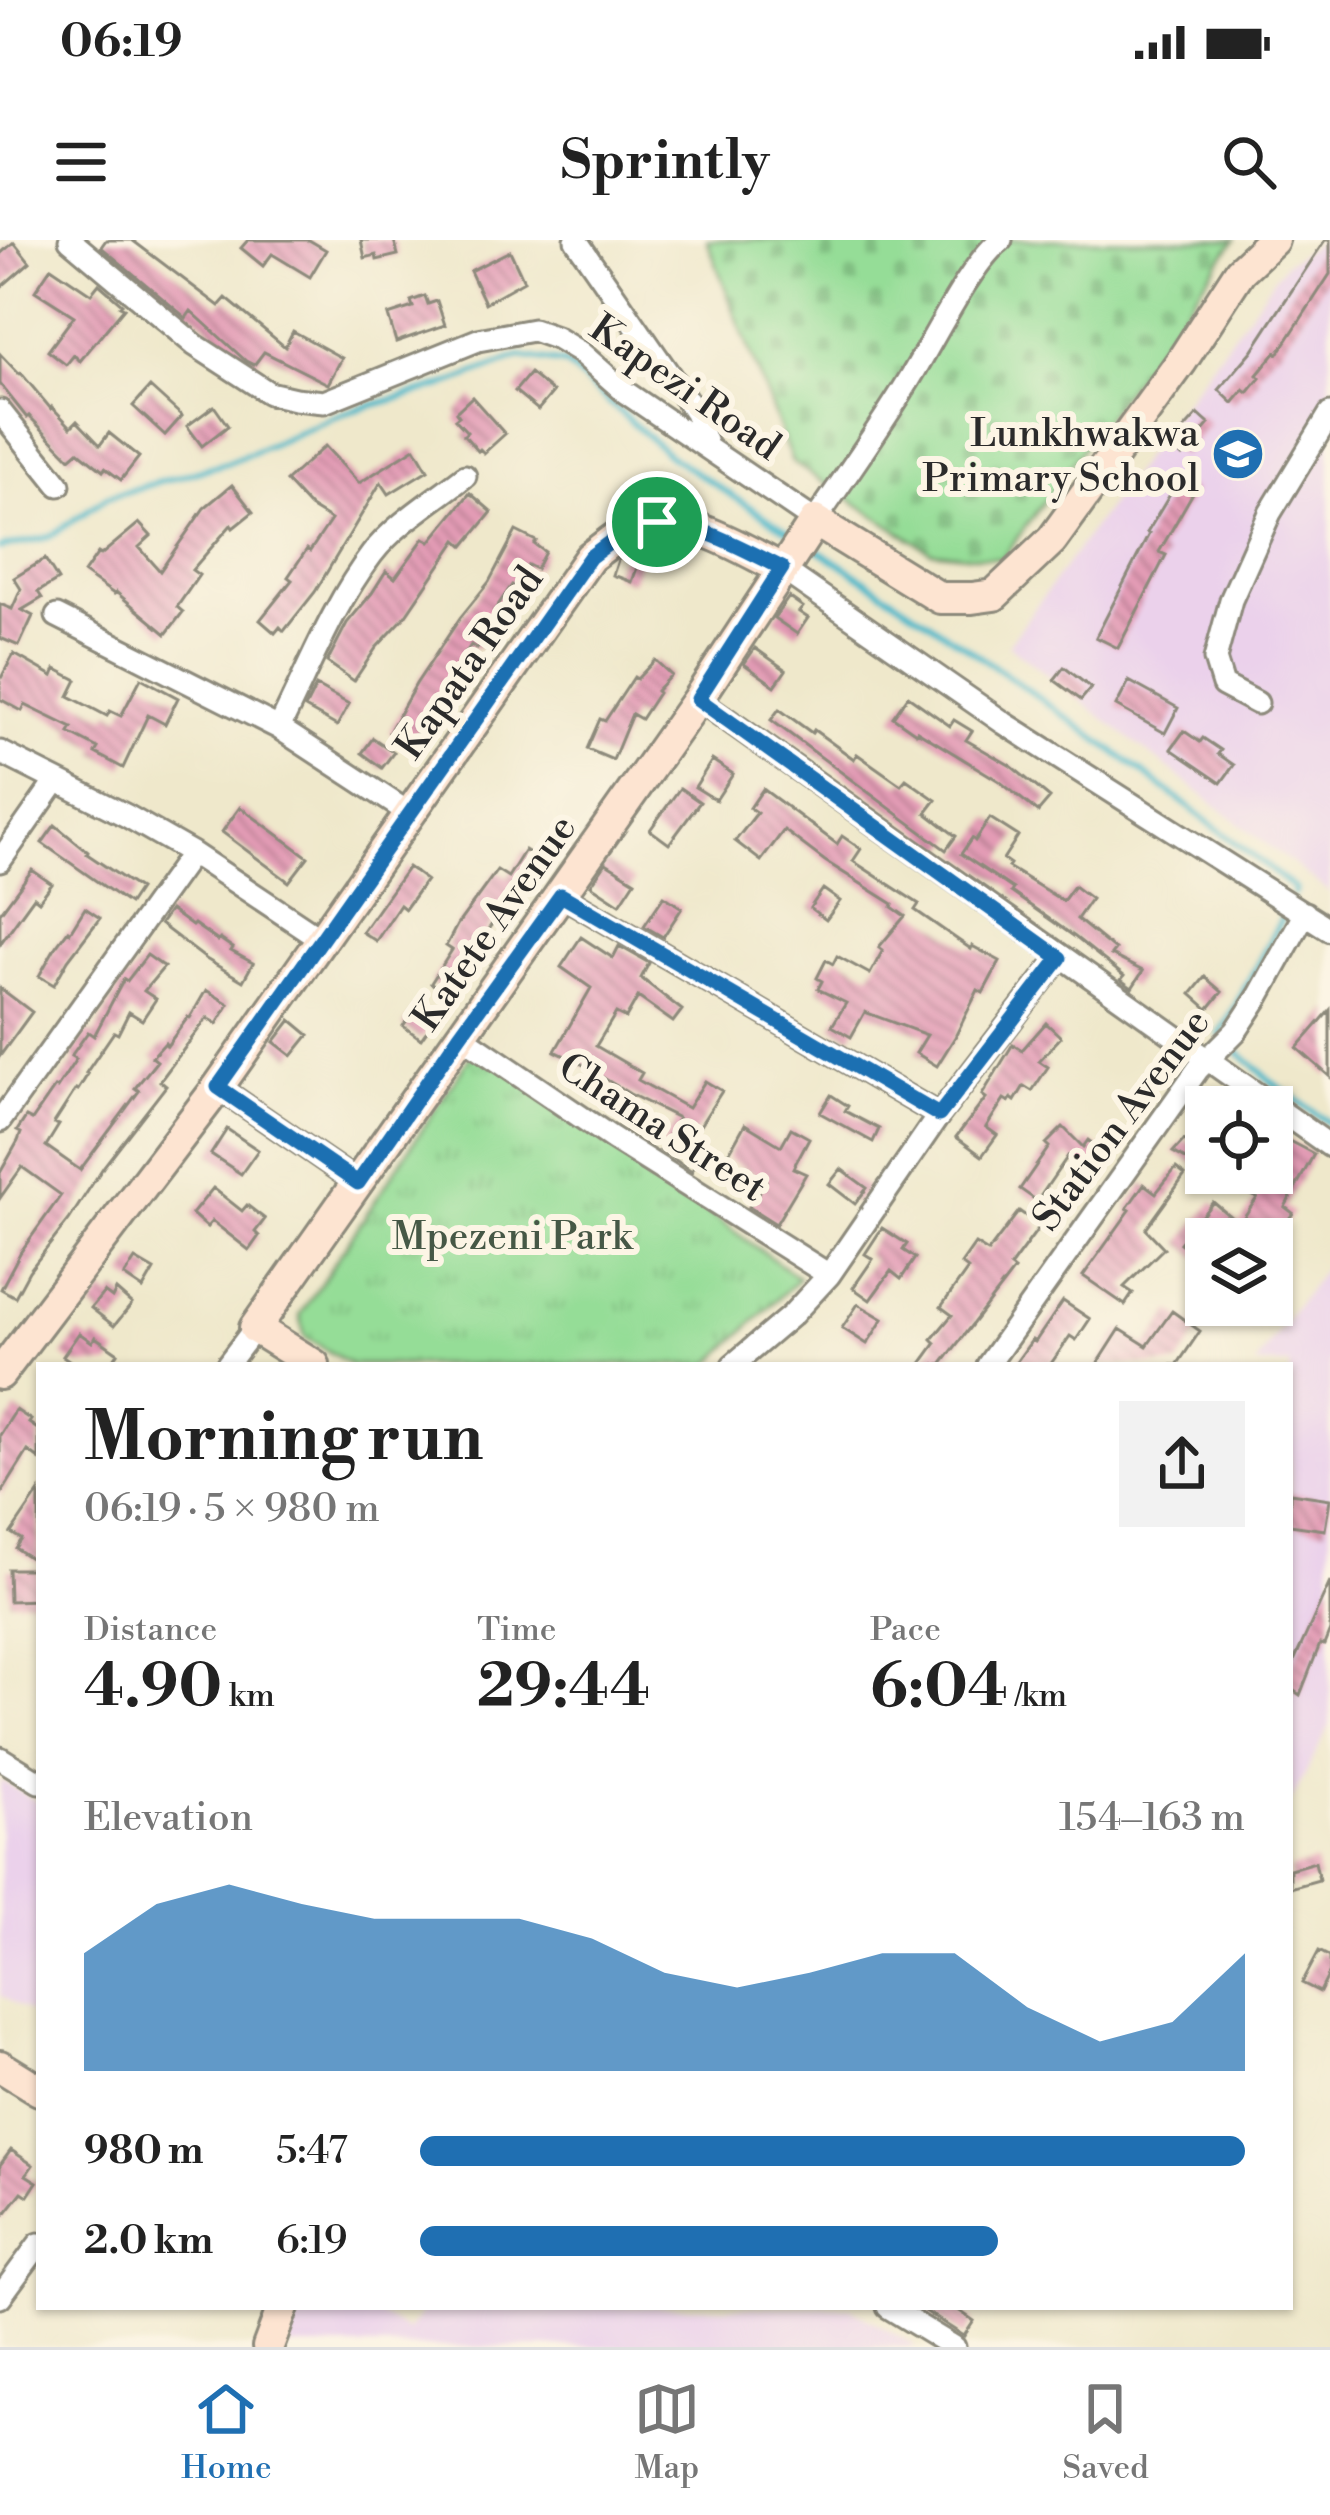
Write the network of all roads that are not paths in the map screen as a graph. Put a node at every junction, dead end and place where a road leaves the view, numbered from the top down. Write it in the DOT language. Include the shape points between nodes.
graph roads {
  1 [pos="70,240"];
  2 [pos="576,240"];
  3 [pos="1001,240"];
  4 [pos="1274,240"];
  5 [pos="0,411"];
  6 [pos="1330,414"];
  7 [pos="708,447"];
  8 [pos="465,476"];
  9 [pos="58,484"];
  10 [pos="801,542"];
  11 [pos="57,616"];
  12 [pos="698,699"];
  13 [pos="1257,703"];
  14 [pos="279,728"];
  15 [pos="0,752"];
  16 [pos="56,782"];
  17 [pos="409,813"];
  18 [pos="192,853"];
  19 [pos="0,861"];
  20 [pos="561,895"];
  21 [pos="1305,913"];
  22 [pos="1330,930"];
  23 [pos="321,939"];
  24 [pos="1060,958"];
  25 [pos="460,1035"];
  26 [pos="1208,1060"];
  27 [pos="218,1087"];
  28 [pos="939,1115"];
  29 [pos="0,1121"];
  30 [pos="1330,1146"];
  31 [pos="358,1183"];
  32 [pos="829,1275"];
  33 [pos="254,1328"];
  34 [pos="229,1362"];
  35 [pos="309,1362"];
  36 [pos="737,1362"];
  37 [pos="990,1362"];
  38 [pos="2,1366"];
  39 [pos="0,1758"];
  40 [pos="36,1780"];
  41 [pos="0,2066"];
  42 [pos="36,2088"];
  43 [pos="36,2248"];
  44 [pos="0,2297"];
  45 [pos="282,2310"];
  46 [pos="893,2310"];
  47 [pos="268,2347"];
  48 [pos="954,2347"];
  1 -- 7 [label="street, Kapezi Road" via="195,345 269,393 324,402 478,340 533,330 581,353"];
  2 -- 7 [label="street" via="694,412"];
  3 -- 10 [label="street"];
  4 -- 10 [label="street" via="1240,272 1052,540 994,595 940,598"];
  5 -- 9 [label="street"];
  6 -- 13 [label="street" via="1270,513 1215,659 1223,685"];
  7 -- 10 [label="street, Kapezi Road"];
  8 -- 14 [label="street" via="374,551"];
  10 -- 12 [label="street, Katete Avenue"];
  10 -- 17 [label="street, Kapata Road" via="682,524 632,526 590,557"];
  10 -- 21 [label="street, Kapata Road" via="1004,723"];
  11 -- 14 [label="street"];
  12 -- 20 [label="street, Katete Avenue"];
  12 -- 24 [label="street"];
  14 -- 17 [label="street"];
  15 -- 16 [label="street"];
  16 -- 18 [label="street"];
  16 -- 19 [label="street"];
  17 -- 23 [label="street, Kapata Road"];
  18 -- 23 [label="street"];
  18 -- 29 [label="street"];
  20 -- 25 [label="street, Katete Avenue"];
  20 -- 28 [label="street"];
  21 -- 22 [label="street, Kapata Road"];
  21 -- 26 [label="street, Station Avenue" via="1243,1021"];
  23 -- 27 [label="street, Kapata Road"];
  24 -- 26 [label="street"];
  24 -- 28 [label="street"];
  25 -- 31 [label="street, Katete Avenue"];
  25 -- 32 [label="street, Chama Street"];
  26 -- 30 [label="street"];
  26 -- 37 [label="street, Station Avenue"];
  27 -- 31 [label="street"];
  27 -- 38 [label="street, Kapata Road"];
  28 -- 32 [label="street"];
  31 -- 33 [label="street, Katete Avenue"];
  32 -- 36 [label="street"];
  33 -- 34 [label="street, Katete Avenue"];
  33 -- 35 [label="street"];
  39 -- 40 [label="street"];
  41 -- 42 [label="street"];
  43 -- 44 [label="street"];
  45 -- 47 [label="street"];
  46 -- 48 [label="street"];
}
